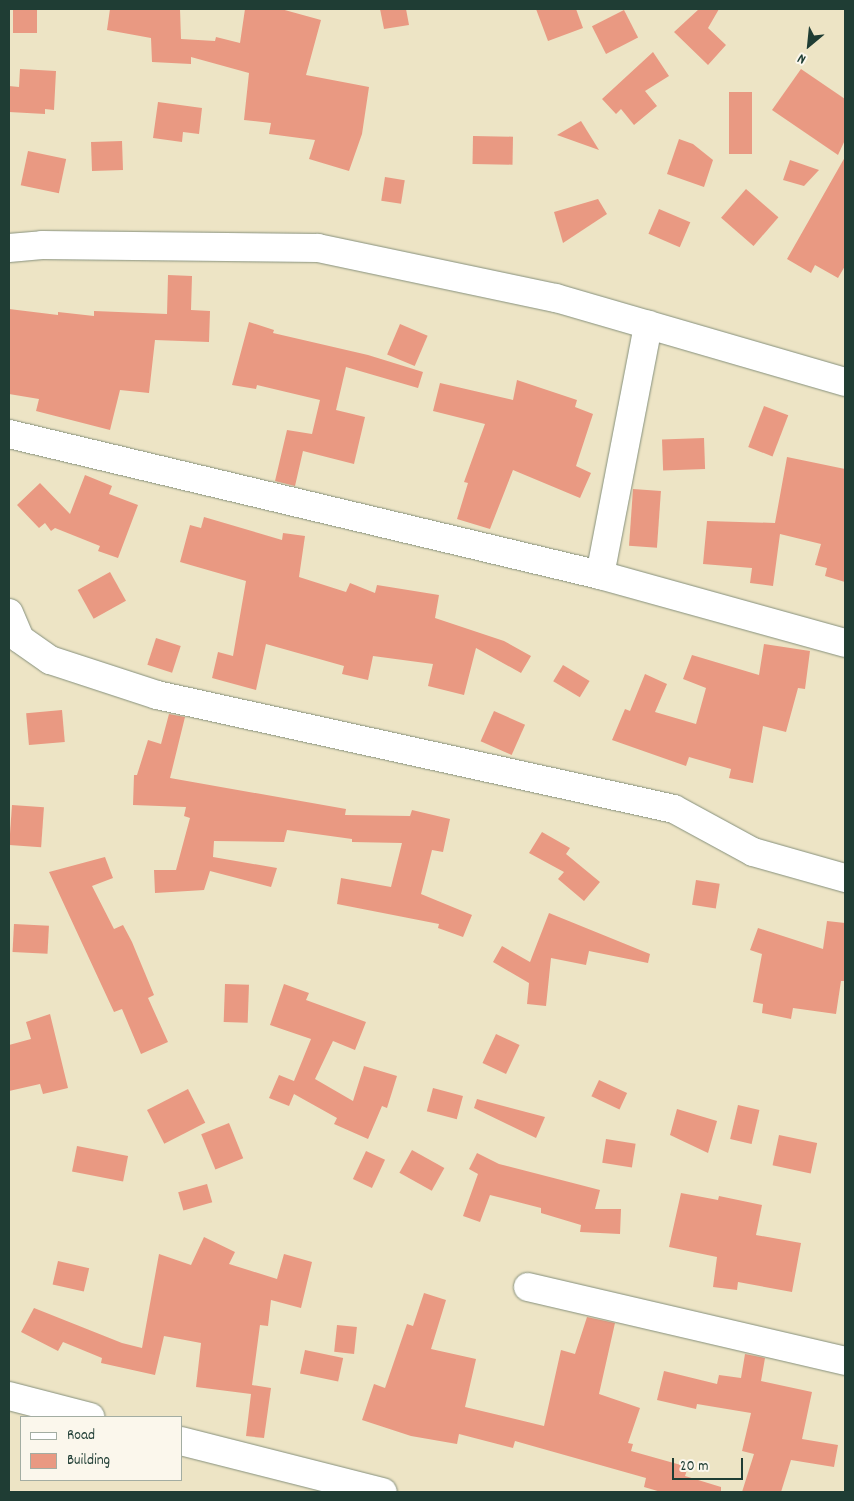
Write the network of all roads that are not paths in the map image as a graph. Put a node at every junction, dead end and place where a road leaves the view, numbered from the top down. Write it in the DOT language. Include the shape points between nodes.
graph roads {
  1 [pos="9,248"];
  2 [pos="648,325"];
  3 [pos="845,382"];
  4 [pos="9,434"];
  5 [pos="600,575"];
  6 [pos="9,612"];
  7 [pos="845,643"];
  8 [pos="845,878"];
  9 [pos="528,1287"];
  10 [pos="845,1361"];
  11 [pos="9,1396"];
  12 [pos="86,1416"];
  13 [pos="182,1441"];
  14 [pos="383,1492"];
  1 -- 2 [label="street" via="52,245 318,248 556,298"];
  2 -- 3 [label="street"];
  2 -- 5 [label="street"];
  4 -- 5 [label="street"];
  5 -- 7 [label="street"];
  6 -- 8 [label="street" via="20,639 50,660 157,695 674,809 753,852"];
  9 -- 10 [label="street"];
  11 -- 12 [label="street"];
  13 -- 14 [label="street"];
}
